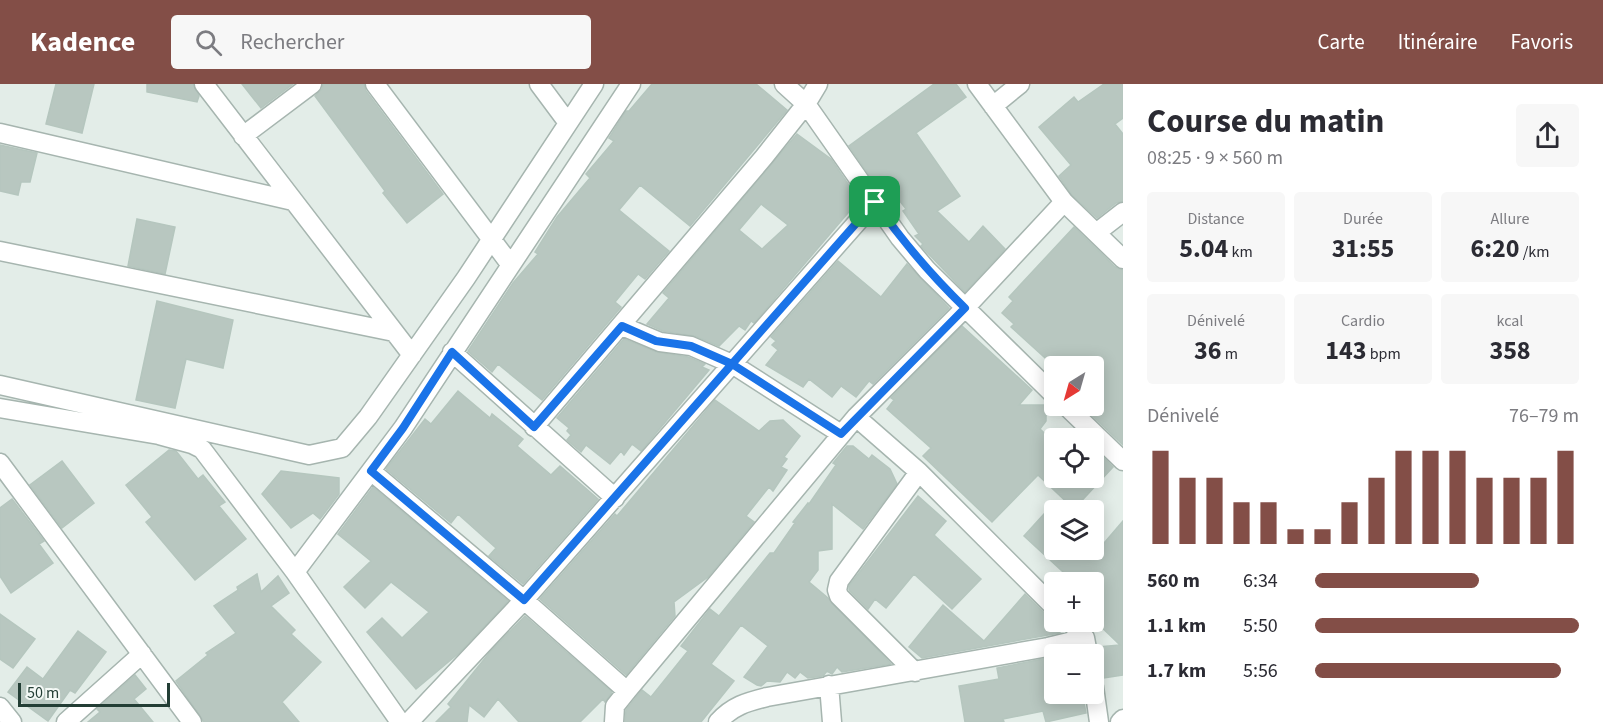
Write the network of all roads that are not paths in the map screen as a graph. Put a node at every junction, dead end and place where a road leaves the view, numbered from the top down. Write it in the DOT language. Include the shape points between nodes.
graph roads {
  1 [pos="204,84"];
  2 [pos="312,84"];
  3 [pos="375,84"];
  4 [pos="539,84"];
  5 [pos="594,84"];
  6 [pos="631,84"];
  7 [pos="784,84"];
  8 [pos="818,84"];
  9 [pos="977,84"];
  10 [pos="1020,84"];
  11 [pos="806,104"];
  12 [pos="993,106"];
  13 [pos="568,123"];
  14 [pos="0,133"];
  15 [pos="243,136"];
  16 [pos="293,201"];
  17 [pos="875,202"];
  18 [pos="1064,202"];
  19 [pos="1123,212"];
  20 [pos="1096,233"];
  21 [pos="491,239"];
  22 [pos="0,251"];
  23 [pos="1123,259"];
  24 [pos="510,264"];
  25 [pos="965,308"];
  26 [pos="622,326"];
  27 [pos="394,332"];
  28 [pos="452,352"];
  29 [pos="412,355"];
  30 [pos="732,364"];
  31 [pos="0,385"];
  32 [pos="1044,385"];
  33 [pos="0,408"];
  34 [pos="1076,416"];
  35 [pos="856,417"];
  36 [pos="534,427"];
  37 [pos="841,434"];
  38 [pos="1123,461"];
  39 [pos="0,463"];
  40 [pos="371,471"];
  41 [pos="919,472"];
  42 [pos="615,498"];
  43 [pos="295,572"];
  44 [pos="1044,597"];
  45 [pos="524,600"];
  46 [pos="1044,648"];
  47 [pos="142,654"];
  48 [pos="915,672"];
  49 [pos="829,686"];
  50 [pos="627,691"];
  51 [pos="1096,704"];
  52 [pos="0,707"];
  53 [pos="12,722"];
  54 [pos="66,722"];
  55 [pos="192,722"];
  56 [pos="400,722"];
  57 [pos="409,722"];
  58 [pos="614,722"];
  59 [pos="718,722"];
  60 [pos="832,722"];
  61 [pos="1099,722"];
  1 -- 15 [label="street"];
  2 -- 15 [label="street"];
  3 -- 21 [label="street"];
  4 -- 13 [label="street"];
  5 -- 13 [label="street"];
  6 -- 24 [label="street"];
  7 -- 11 [label="street"];
  8 -- 11 [label="street"];
  9 -- 12 [label="street"];
  10 -- 12 [label="street"];
  11 -- 17 [label="street"];
  11 -- 26 [label="street"];
  12 -- 18 [label="street"];
  13 -- 21 [label="street"];
  14 -- 16 [label="street"];
  15 -- 16 [label="street"];
  16 -- 27 [label="street"];
  17 -- 25 [label="street" via="927,270"];
  17 -- 30 [label="street"];
  18 -- 20 [label="street"];
  18 -- 25 [label="street"];
  19 -- 20 [label="street"];
  20 -- 23 [label="street"];
  21 -- 24 [label="street"];
  21 -- 29 [label="street"];
  22 -- 27 [label="street"];
  24 -- 28 [label="street"];
  25 -- 32 [label="street"];
  25 -- 35 [label="street"];
  26 -- 30 [label="street" via="656,341 691,346"];
  26 -- 36 [label="street"];
  27 -- 29 [label="street"];
  28 -- 36 [label="street"];
  28 -- 40 [label="street"];
  29 -- 31 [label="street" via="342,448 309,455"];
  30 -- 37 [label="street"];
  30 -- 42 [label="street"];
  33 -- 43 [label="street" via="159,435 198,447"];
  34 -- 38 [label="street"];
  35 -- 37 [label="street"];
  35 -- 41 [label="street"];
  36 -- 42 [label="street"];
  37 -- 50 [label="street"];
  39 -- 47 [label="street"];
  40 -- 43 [label="street"];
  40 -- 45 [label="street"];
  41 -- 44 [label="street"];
  41 -- 48 [label="street" via="839,581 837,590"];
  42 -- 45 [label="street"];
  43 -- 56 [label="street"];
  45 -- 50 [label="street"];
  45 -- 57 [label="street"];
  46 -- 48 [label="street"];
  47 -- 54 [label="street"];
  47 -- 55 [label="street"];
  48 -- 49 [label="street"];
  49 -- 59 [label="street" via="742,704"];
  49 -- 60 [label="street"];
  50 -- 58 [label="street" via="615,706"];
  51 -- 61 [label="street"];
  52 -- 53 [label="street"];
}
